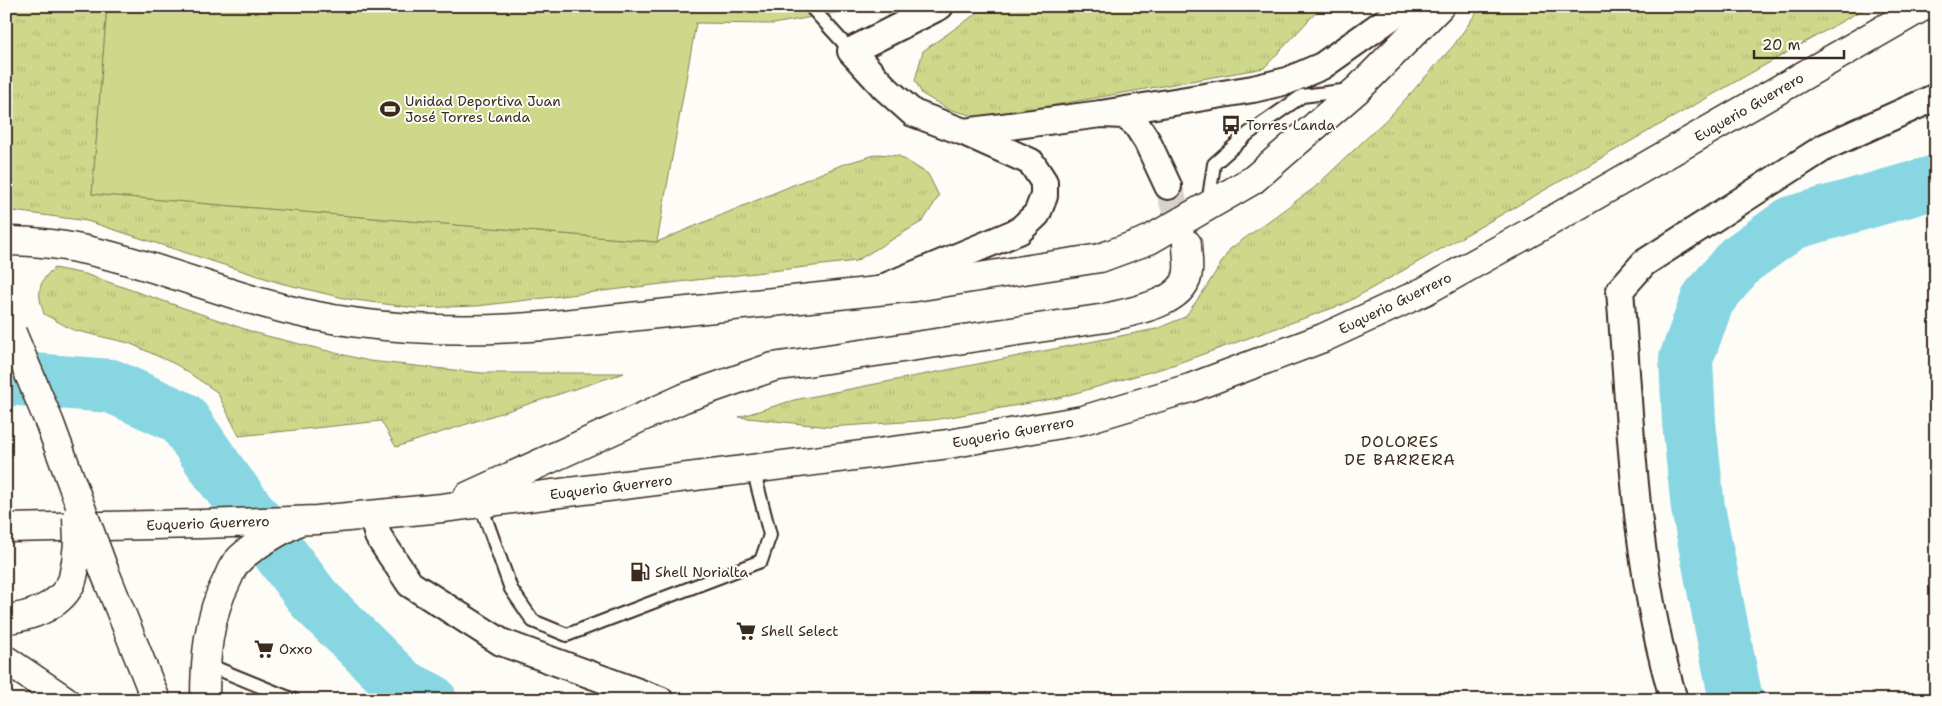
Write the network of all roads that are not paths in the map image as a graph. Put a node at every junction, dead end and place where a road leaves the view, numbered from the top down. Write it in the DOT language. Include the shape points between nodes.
graph roads {
  1 [pos="810,6"];
  2 [pos="940,6"];
  3 [pos="1407,6"];
  4 [pos="1440,6"];
  5 [pos="1924,6"];
  6 [pos="851,51"];
  7 [pos="1360,88"];
  8 [pos="1936,97"];
  9 [pos="1101,114"];
  10 [pos="964,132"];
  11 [pos="1168,186"];
  12 [pos="1208,207"];
  13 [pos="6,241"];
  14 [pos="1187,244"];
  15 [pos="875,291"];
  16 [pos="9,327"];
  17 [pos="50,424"];
  18 [pos="753,469"];
  19 [pos="480,503"];
  20 [pos="442,508"];
  21 [pos="372,515"];
  22 [pos="309,520"];
  23 [pos="6,528"];
  24 [pos="6,619"];
  25 [pos="6,660"];
  26 [pos="206,664"];
  27 [pos="65,700"];
  28 [pos="156,700"];
  29 [pos="205,700"];
  30 [pos="294,700"];
  31 [pos="660,700"];
  32 [pos="1674,700"];
  1 -- 6 [label="lane"];
  2 -- 6 [label="street"];
  3 -- 9 [label="street" via="1322,66 1287,81"];
  4 -- 7 [label="main road"];
  5 -- 18 [label="main road, Euquerio Guerrero" via="1434,286 1323,338 1190,388 1083,420 949,444"];
  6 -- 10 [label="street" via="913,113"];
  7 -- 12 [label="main road" via="1253,180"];
  7 -- 12 [label="lane" via="1302,96 1250,132 1214,164"];
  8 -- 32 [label="street" via="1825,147 1644,263 1620,290 1640,534 1662,659"];
  9 -- 10 [label="street"];
  9 -- 11 [label="street" via="1124,115 1136,124"];
  10 -- 15 [label="street" via="1031,162 1044,182 1044,196 1037,214 1020,230"];
  12 -- 15 [label="main road" via="1149,240 1100,258"];
  13 -- 15 [label="main road" via="32,241 89,250 264,304 378,327 490,330"];
  14 -- 20 [label="main road" via="1188,272 1184,285 1173,297 1152,305 1106,318 773,367 684,398"];
  16 -- 17 [label="main road, bridge"];
  17 -- 24 [label="main road, bridge" via="76,512 76,562 71,584 59,600 41,611"];
  17 -- 28 [label="main road, bridge"];
  18 -- 19 [label="main road, Euquerio Guerrero"];
  18 -- 19 [label="lane" via="770,535 761,560 567,635 533,621 511,589"];
  19 -- 20 [label="main road, Euquerio Guerrero"];
  20 -- 21 [label="main road, Euquerio Guerrero"];
  21 -- 22 [label="main road, Euquerio Guerrero"];
  21 -- 31 [label="street" via="378,536 410,584 492,637"];
  22 -- 23 [label="main road, Euquerio Guerrero"];
  22 -- 26 [label="main road" via="260,544 236,563 221,592 209,631"];
  25 -- 27 [label="main road"];
  26 -- 29 [label="main road"];
  26 -- 30 [label="lane"];
}
